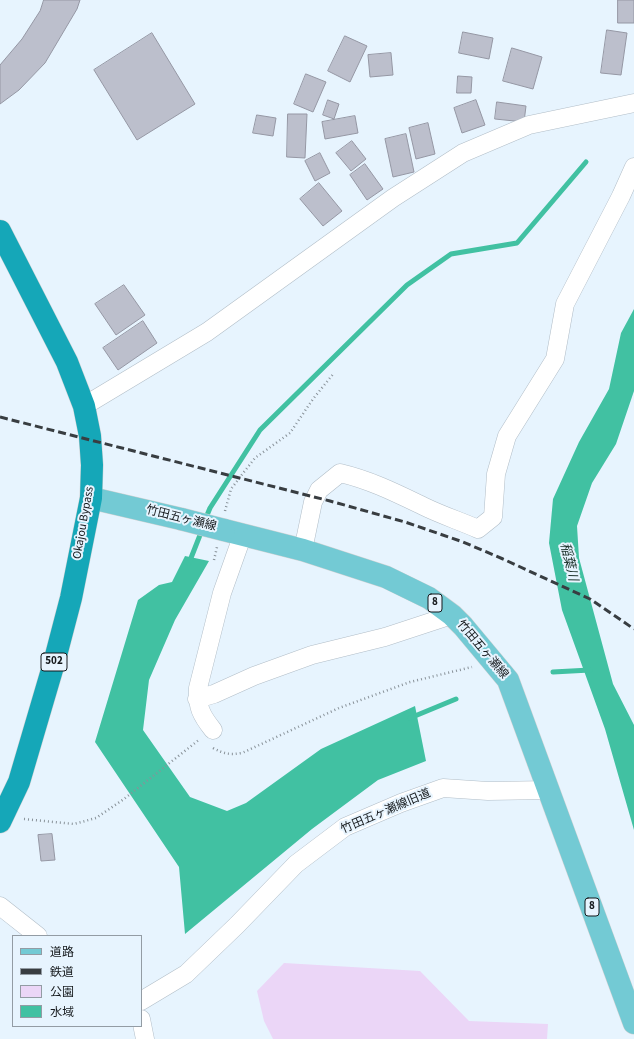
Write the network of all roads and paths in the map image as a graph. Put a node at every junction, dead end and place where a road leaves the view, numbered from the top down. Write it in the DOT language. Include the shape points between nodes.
graph roads {
  1 [pos="634,103"];
  2 [pos="634,167"];
  3 [pos="0,231"];
  4 [pos="334,373"];
  5 [pos="84,406"];
  6 [pos="91,498"];
  7 [pos="227,530"];
  8 [pos="304,550"];
  9 [pos="213,564"];
  10 [pos="452,615"];
  11 [pos="477,666"];
  12 [pos="197,699"];
  13 [pos="206,735"];
  14 [pos="549,790"];
  15 [pos="24,819"];
  16 [pos="0,822"];
  17 [pos="0,906"];
  18 [pos="37,935"];
  19 [pos="142,1000"];
  20 [pos="634,1023"];
  21 [pos="142,1024"];
  22 [pos="145,1039"];
  1 -- 5 [label="street" via="528,125 463,153 393,198 207,332"];
  2 -- 8 [label="street" via="565,304 555,359 507,436 496,474 493,517 478,529 425,507 395,491 340,473 319,490 313,502"];
  3 -- 5 [label="highway, Okajou Bypass / 502" via="67,362"];
  4 -- 7 [label="path" via="290,433 255,458 231,490"];
  5 -- 6 [label="highway, Okajou Bypass / 502" via="90,436"];
  6 -- 7 [label="main road, 竹田五ヶ瀬線 / 8, bridge"];
  6 -- 16 [label="highway, Okajou Bypass / 502" via="71,598 54,663 19,782"];
  7 -- 8 [label="main road, 竹田五ヶ瀬線 / 8"];
  7 -- 9 [label="path"];
  7 -- 12 [label="street" via="222,593"];
  8 -- 10 [label="main road, 竹田五ヶ瀬線 / 8" via="386,577 429,598"];
  10 -- 12 [label="street" via="385,637 312,655"];
  10 -- 14 [label="main road, 竹田五ヶ瀬線 / 8" via="508,680"];
  11 -- 13 [label="path" via="410,682 339,708 242,754 222,753"];
  12 -- 13 [label="street"];
  13 -- 15 [label="path" via="96,818 74,824"];
  14 -- 19 [label="street, 竹田五ヶ瀬線旧道" via="488,791 443,788 345,827 296,864 186,974"];
  14 -- 20 [label="main road, 竹田五ヶ瀬線 / 8"];
  17 -- 18 [label="street"];
  21 -- 22 [label="street"];
}
